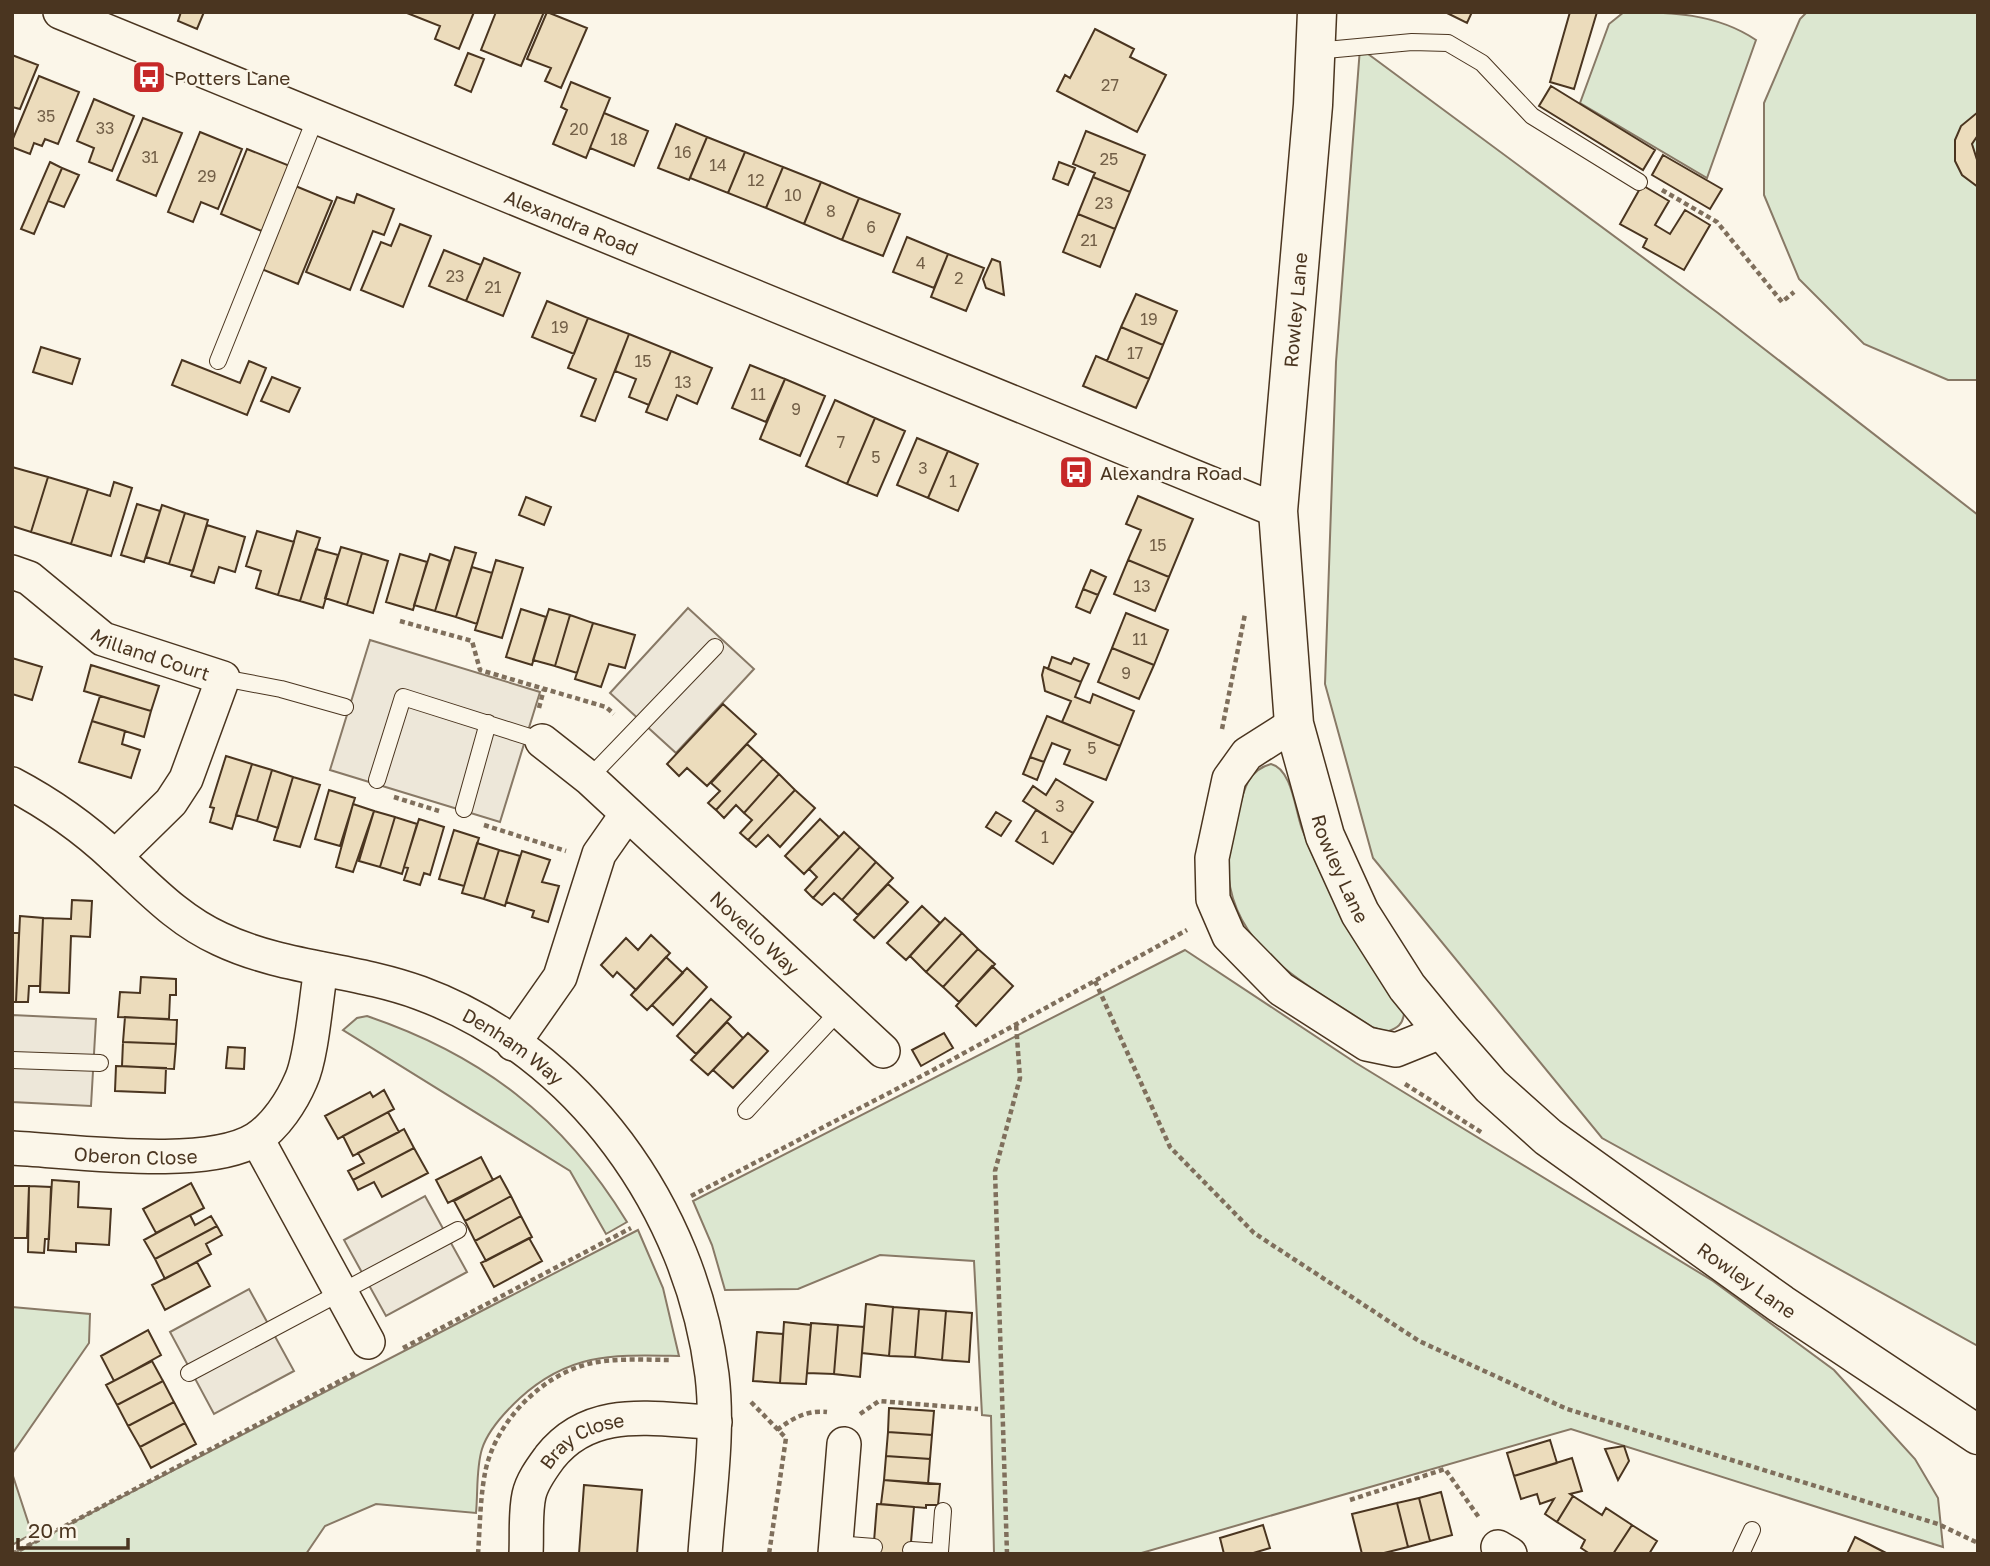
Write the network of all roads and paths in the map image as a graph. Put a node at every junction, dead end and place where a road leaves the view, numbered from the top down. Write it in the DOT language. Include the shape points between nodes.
graph roads {
  1 [pos="60,12"];
  2 [pos="1317,12"];
  3 [pos="1315,51"];
  4 [pos="316,117"];
  5 [pos="1639,182"];
  6 [pos="1794,292"];
  7 [pos="218,361"];
  8 [pos="1278,511"];
  9 [pos="12,572"];
  10 [pos="1247,606"];
  11 [pos="400,621"];
  12 [pos="715,647"];
  13 [pos="223,678"];
  14 [pos="345,707"];
  15 [pos="488,723"];
  16 [pos="1294,724"];
  17 [pos="635,731"];
  18 [pos="1220,738"];
  19 [pos="542,741"];
  20 [pos="589,778"];
  21 [pos="377,780"];
  22 [pos="12,783"];
  23 [pos="464,809"];
  24 [pos="627,814"];
  25 [pos="115,857"];
  26 [pos="1187,919"];
  27 [pos="1187,930"];
  28 [pos="1193,939"];
  29 [pos="321,969"];
  30 [pos="1095,981"];
  31 [pos="839,1011"];
  32 [pos="1016,1024"];
  33 [pos="1443,1031"];
  34 [pos="513,1044"];
  35 [pos="883,1051"];
  36 [pos="12,1060"];
  37 [pos="100,1063"];
  38 [pos="1404,1083"];
  39 [pos="746,1111"];
  40 [pos="1486,1135"];
  41 [pos="257,1139"];
  42 [pos="12,1148"];
  43 [pos="662,1211"];
  44 [pos="458,1230"];
  45 [pos="341,1292"];
  46 [pos="374,1356"];
  47 [pos="709,1359"];
  48 [pos="189,1373"];
  49 [pos="978,1409"];
  50 [pos="836,1413"];
  51 [pos="715,1422"];
  52 [pos="846,1429"];
  53 [pos="777,1430"];
  54 [pos="1978,1435"];
  55 [pos="1350,1500"];
  56 [pos="943,1511"];
  57 [pos="1752,1531"];
  58 [pos="1978,1543"];
  59 [pos="874,1547"];
  60 [pos="835,1549"];
  61 [pos="911,1550"];
  62 [pos="1504,1550"];
  63 [pos="20,1552"];
  64 [pos="12,1554"];
  65 [pos="526,1554"];
  66 [pos="705,1554"];
  67 [pos="769,1554"];
  68 [pos="1007,1554"];
  69 [pos="1741,1554"];
  1 -- 4 [label="street, Alexandra Road"];
  2 -- 3 [label="street, Rowley Lane"];
  3 -- 5 [label="lane" via="1448,43 1482,63 1532,116"];
  3 -- 8 [label="street, Rowley Lane"];
  4 -- 7 [label="lane"];
  4 -- 8 [label="street, Alexandra Road"];
  5 -- 6 [label="path" via="1648,181 1717,222 1782,302"];
  8 -- 16 [label="street, Rowley Lane"];
  9 -- 13 [label="street, Milland Court" via="29,578 103,639"];
  10 -- 18 [label="path"];
  11 -- 17 [label="path" via="472,641 481,670 606,707"];
  12 -- 17 [label="lane"];
  13 -- 14 [label="lane"];
  13 -- 25 [label="street, Milland Court" via="186,779 171,802"];
  15 -- 19 [label="lane"];
  15 -- 21 [label="lane" via="403,697"];
  15 -- 23 [label="lane"];
  16 -- 33 [label="street, Rowley Lane" via="1325,836 1360,913 1407,987"];
  16 -- 33 [label="street" via="1247,754 1229,779 1212,858 1213,899 1229,936 1281,989 1367,1045 1396,1050"];
  17 -- 20 [label="lane"];
  19 -- 20 [label="street, Novello Way"];
  20 -- 24 [label="street, Novello Way"];
  22 -- 25 [label="street, Denham Way" via="74,822"];
  24 -- 31 [label="street, Novello Way"];
  24 -- 34 [label="street" via="599,853 560,976"];
  25 -- 29 [label="street, Denham Way" via="185,920 218,939 259,956"];
  26 -- 27 [label="path"];
  27 -- 28 [label="path"];
  27 -- 30 [label="path"];
  29 -- 34 [label="street, Denham Way" via="377,979 422,994 472,1017"];
  29 -- 41 [label="street, Oberon Close" via="303,1078 282,1114"];
  30 -- 32 [label="path"];
  30 -- 58 [label="path" via="1170,1147 1254,1233 1419,1341 1567,1409 1938,1524"];
  31 -- 35 [label="street, Novello Way"];
  31 -- 39 [label="lane"];
  32 -- 43 [label="path"];
  32 -- 68 [label="path" via="1020,1078 995,1171"];
  33 -- 54 [label="street, Rowley Lane" via="1491,1086 1548,1137 1781,1304"];
  34 -- 43 [label="street, Denham Way" via="592,1112 638,1169"];
  36 -- 37 [label="lane"];
  38 -- 40 [label="path"];
  41 -- 42 [label="street, Oberon Close" via="220,1154 188,1157"];
  41 -- 45 [label="street"];
  43 -- 46 [label="path"];
  43 -- 47 [label="street, Denham Way" via="687,1265"];
  44 -- 45 [label="lane"];
  45 -- 46 [label="street"];
  45 -- 48 [label="lane"];
  46 -- 63 [label="path"];
  47 -- 51 [label="street, Denham Way"];
  47 -- 53 [label="path"];
  49 -- 52 [label="path" via="879,1401"];
  50 -- 53 [label="path" via="814,1410"];
  51 -- 65 [label="street, Bray Close" via="612,1419 580,1429 541,1469 529,1494"];
  51 -- 66 [label="street, Denham Way"];
  52 -- 60 [label="street"];
  53 -- 67 [label="path" via="786,1438"];
  55 -- 62 [label="path" via="1445,1469"];
  56 -- 61 [label="lane" via="940,1552"];
  57 -- 69 [label="lane"];
  59 -- 60 [label="lane"];
  63 -- 64 [label="path"];
}
